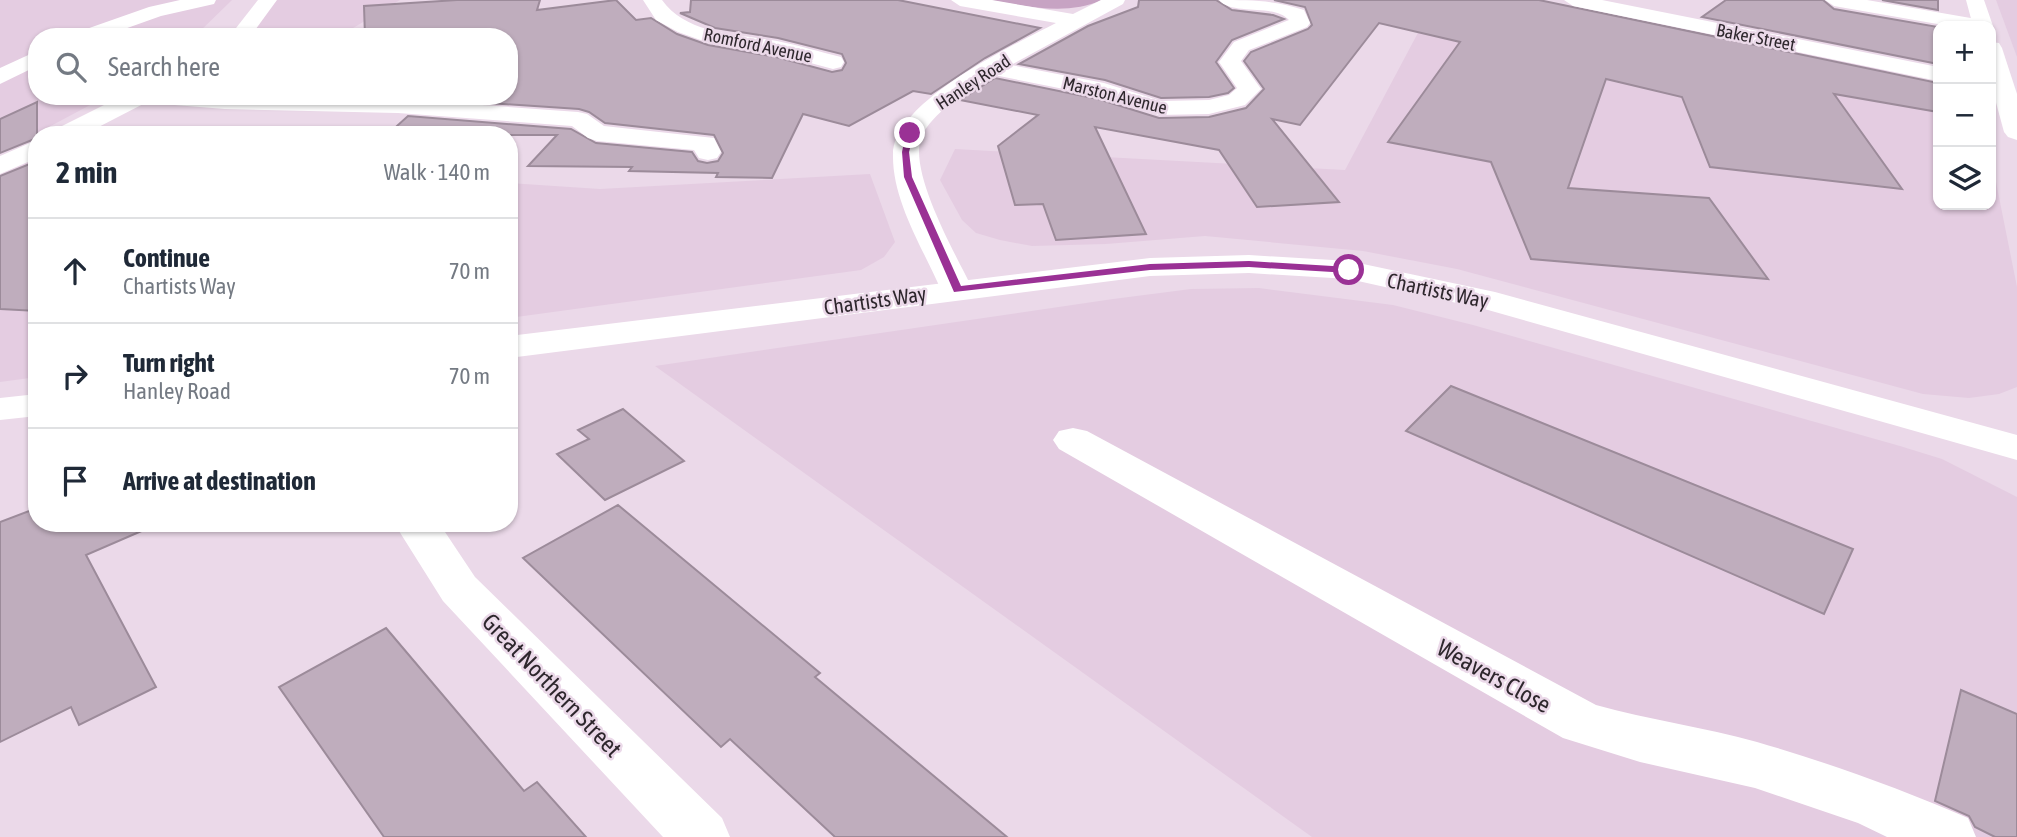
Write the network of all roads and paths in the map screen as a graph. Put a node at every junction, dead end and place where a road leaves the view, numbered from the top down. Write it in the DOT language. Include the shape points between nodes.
graph roads {
  1 [pos="207,0"];
  2 [pos="268,0"];
  3 [pos="960,0"];
  4 [pos="1116,0"];
  5 [pos="1228,0"];
  6 [pos="1573,0"];
  7 [pos="1834,0"];
  8 [pos="1975,0"];
  9 [pos="680,1"];
  10 [pos="654,2"];
  11 [pos="1077,21"];
  12 [pos="1954,21"];
  13 [pos="1981,21"];
  14 [pos="108,28"];
  15 [pos="246,28"];
  16 [pos="833,61"];
  17 [pos="28,62"];
  18 [pos="991,68"];
  19 [pos="1933,73"];
  20 [pos="0,77"];
  21 [pos="1997,86"];
  22 [pos="123,105"];
  23 [pos="443,105"];
  24 [pos="81,126"];
  25 [pos="2017,132"];
  26 [pos="28,152"];
  27 [pos="708,152"];
  28 [pos="0,166"];
  29 [pos="957,290"];
  30 [pos="518,346"];
  31 [pos="28,406"];
  32 [pos="0,410"];
  33 [pos="1073,440"];
  34 [pos="2017,447"];
  35 [pos="422,532"];
  36 [pos="701,837"];
  37 [pos="1947,837"];
  1 -- 14 [label="street"];
  2 -- 15 [label="street"];
  3 -- 11 [label="street"];
  4 -- 11 [label="street, Hanley Road"];
  5 -- 18 [label="street, Marston Avenue" via="1297,14 1300,23 1241,46 1230,62 1249,89 1237,100 1209,107 1158,108 1104,90"];
  6 -- 19 [label="street, Baker Street"];
  7 -- 12 [label="street"];
  8 -- 13 [label="street"];
  9 -- 10 [label="street"];
  10 -- 16 [label="street, Romford Avenue" via="663,16 716,39"];
  11 -- 18 [label="street, Hanley Road"];
  17 -- 20 [label="street"];
  18 -- 29 [label="street, Hanley Road" via="933,107 910,133 906,152 908,177"];
  21 -- 25 [label="street"];
  22 -- 24 [label="street"];
  23 -- 27 [label="street" via="578,119 597,133 705,143"];
  26 -- 28 [label="street"];
  29 -- 30 [label="street, Chartists Way"];
  29 -- 34 [label="street, Chartists Way" via="1150,267 1249,264 1349,270 1495,302"];
  31 -- 32 [label="street"];
  33 -- 37 [label="street, Weavers Close" via="1581,723 1777,772 1874,804"];
  35 -- 36 [label="street, Great Northern Street" via="459,589"];
}
